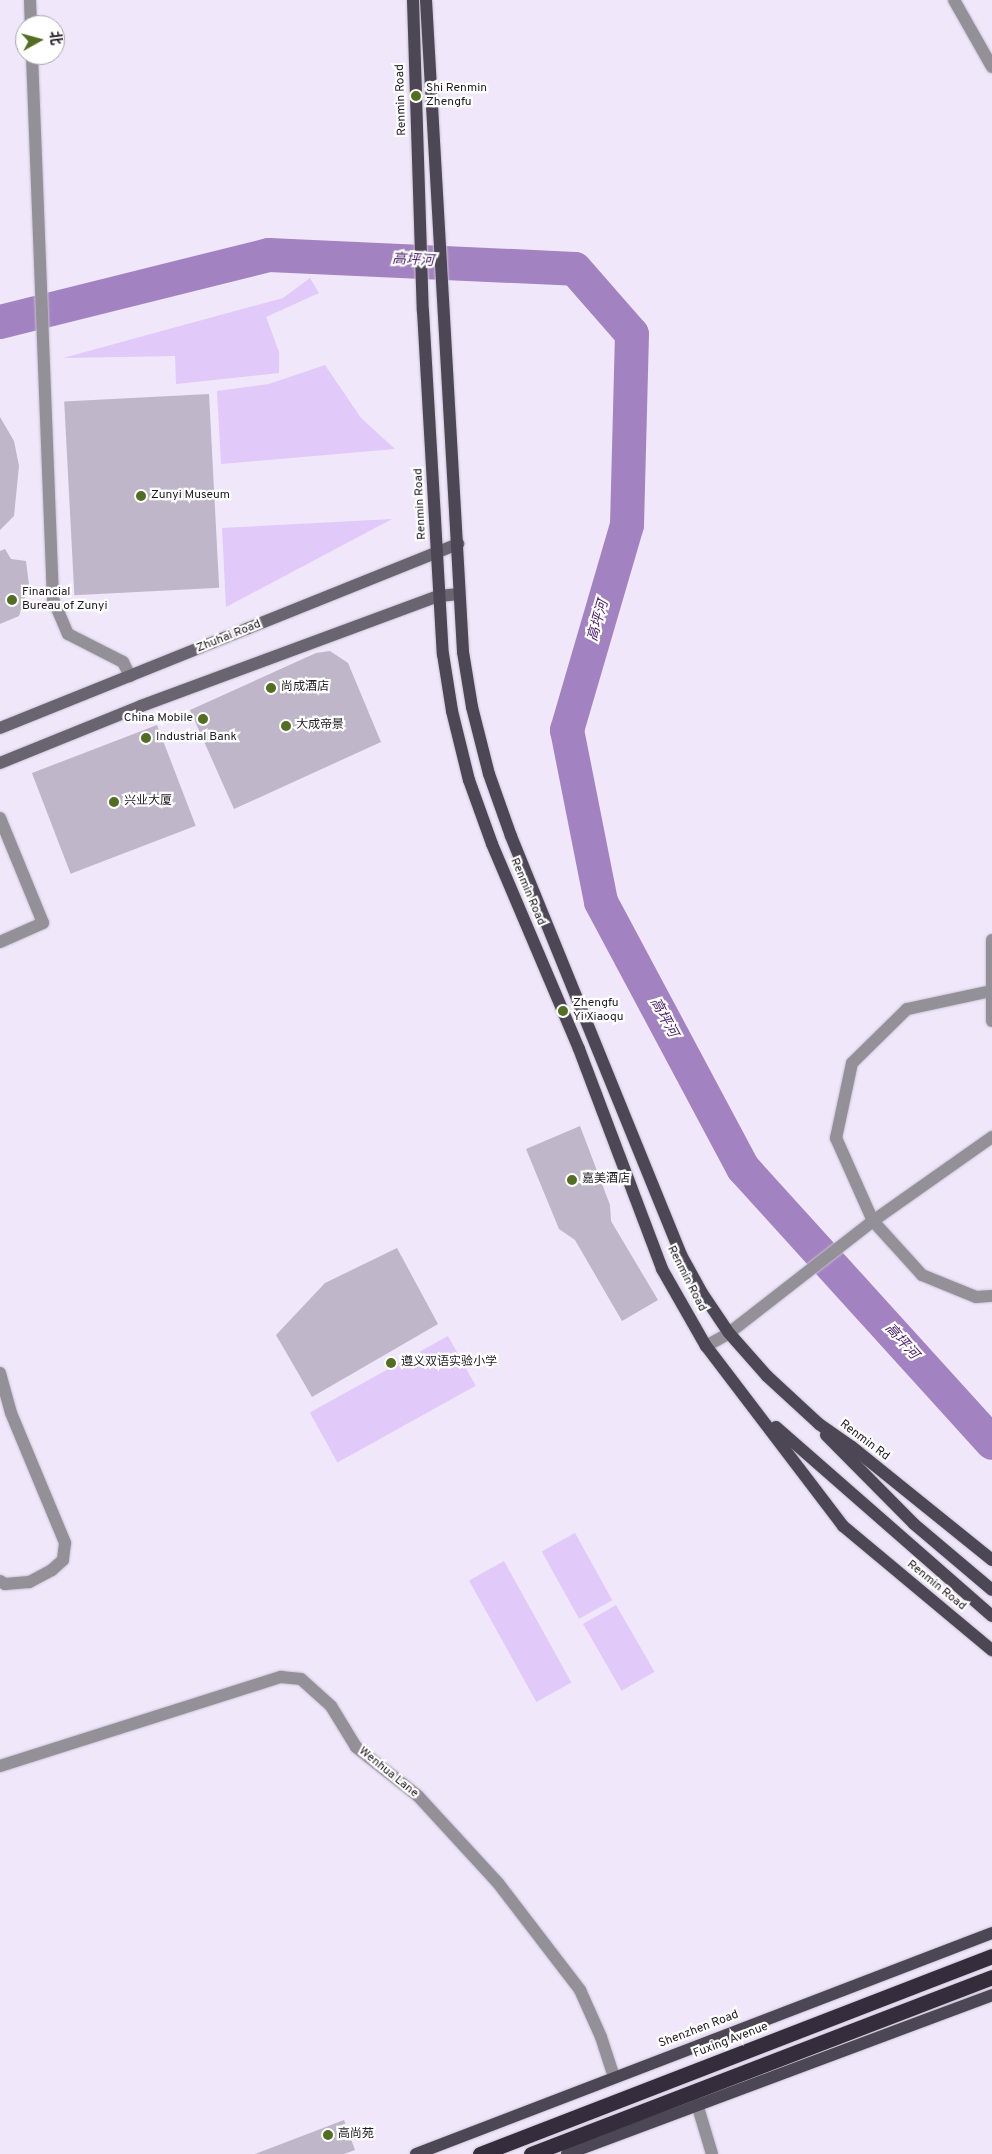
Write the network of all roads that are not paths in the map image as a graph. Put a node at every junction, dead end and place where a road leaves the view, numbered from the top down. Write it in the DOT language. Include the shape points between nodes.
graph roads {
  1 [pos="30,0"];
  2 [pos="413,0"];
  3 [pos="426,0"];
  4 [pos="954,0"];
  5 [pos="31,15"];
  6 [pos="32,65"];
  7 [pos="992,67"];
  8 [pos="458,544"];
  9 [pos="437,553"];
  10 [pos="459,594"];
  11 [pos="439,596"];
  12 [pos="130,676"];
  13 [pos="0,728"];
  14 [pos="0,762"];
  15 [pos="0,818"];
  16 [pos="992,940"];
  17 [pos="0,942"];
  18 [pos="992,991"];
  19 [pos="992,1020"];
  20 [pos="992,1137"];
  21 [pos="873,1221"];
  22 [pos="992,1296"];
  23 [pos="729,1333"];
  24 [pos="706,1346"];
  25 [pos="0,1373"];
  26 [pos="767,1376"];
  27 [pos="754,1406"];
  28 [pos="992,1560"];
  29 [pos="0,1581"];
  30 [pos="992,1590"];
  31 [pos="992,1616"];
  32 [pos="992,1650"];
  33 [pos="0,1766"];
  34 [pos="992,1932"];
  35 [pos="992,1956"];
  36 [pos="992,1976"];
  37 [pos="992,1995"];
  38 [pos="614,2077"];
  39 [pos="697,2104"];
  40 [pos="416,2154"];
  41 [pos="480,2154"];
  42 [pos="531,2154"];
  43 [pos="567,2154"];
  44 [pos="712,2154"];
  1 -- 5 [label="street"];
  2 -- 9 [label="main road, Renmin Road" via="423,312"];
  3 -- 8 [label="main road, Renmin Road"];
  4 -- 7 [label="street"];
  6 -- 12 [label="street" via="53,599 68,634 124,662"];
  8 -- 9 [label="street, Zhuhai Road"];
  8 -- 10 [label="main road, Renmin Road"];
  9 -- 11 [label="main road, Renmin Road"];
  9 -- 12 [label="street, Zhuhai Road"];
  10 -- 11 [label="street"];
  10 -- 23 [label="main road, Renmin Road" via="472,707 489,774 508,828 681,1255"];
  11 -- 14 [label="street" via="141,706"];
  11 -- 24 [label="main road, Renmin Road" via="443,654 452,711 469,780 492,844 579,1049 662,1269"];
  12 -- 13 [label="street, Zhuhai Road"];
  15 -- 17 [label="street" via="43,923"];
  16 -- 18 [label="street"];
  18 -- 19 [label="street"];
  18 -- 21 [label="street" via="907,1009 852,1063 836,1138"];
  20 -- 21 [label="street"];
  21 -- 22 [label="street" via="922,1275 976,1297"];
  21 -- 23 [label="street"];
  23 -- 24 [label="street"];
  23 -- 26 [label="main road, Renmin Rd"];
  24 -- 27 [label="main road, Renmin Road"];
  25 -- 29 [label="street" via="11,1413 65,1543 63,1560 52,1570 29,1582 6,1584"];
  26 -- 28 [label="main road, Renmin Rd" via="819,1424"];
  26 -- 30 [label="main road" via="889,1500"];
  27 -- 31 [label="main road" via="812,1462"];
  27 -- 32 [label="main road, Renmin Road" via="843,1526"];
  33 -- 38 [label="street, Wenhua Lane" via="281,1677 301,1679 330,1706 356,1747 418,1796 498,1883 580,1990 602,2037"];
  34 -- 38 [label="main road, Shenzhen Road"];
  35 -- 41 [label="highway, Fuxing Avenue"];
  36 -- 42 [label="highway"];
  37 -- 39 [label="main road"];
  38 -- 40 [label="main road, Shenzhen Road"];
  39 -- 43 [label="main road"];
  39 -- 44 [label="street"];
}
